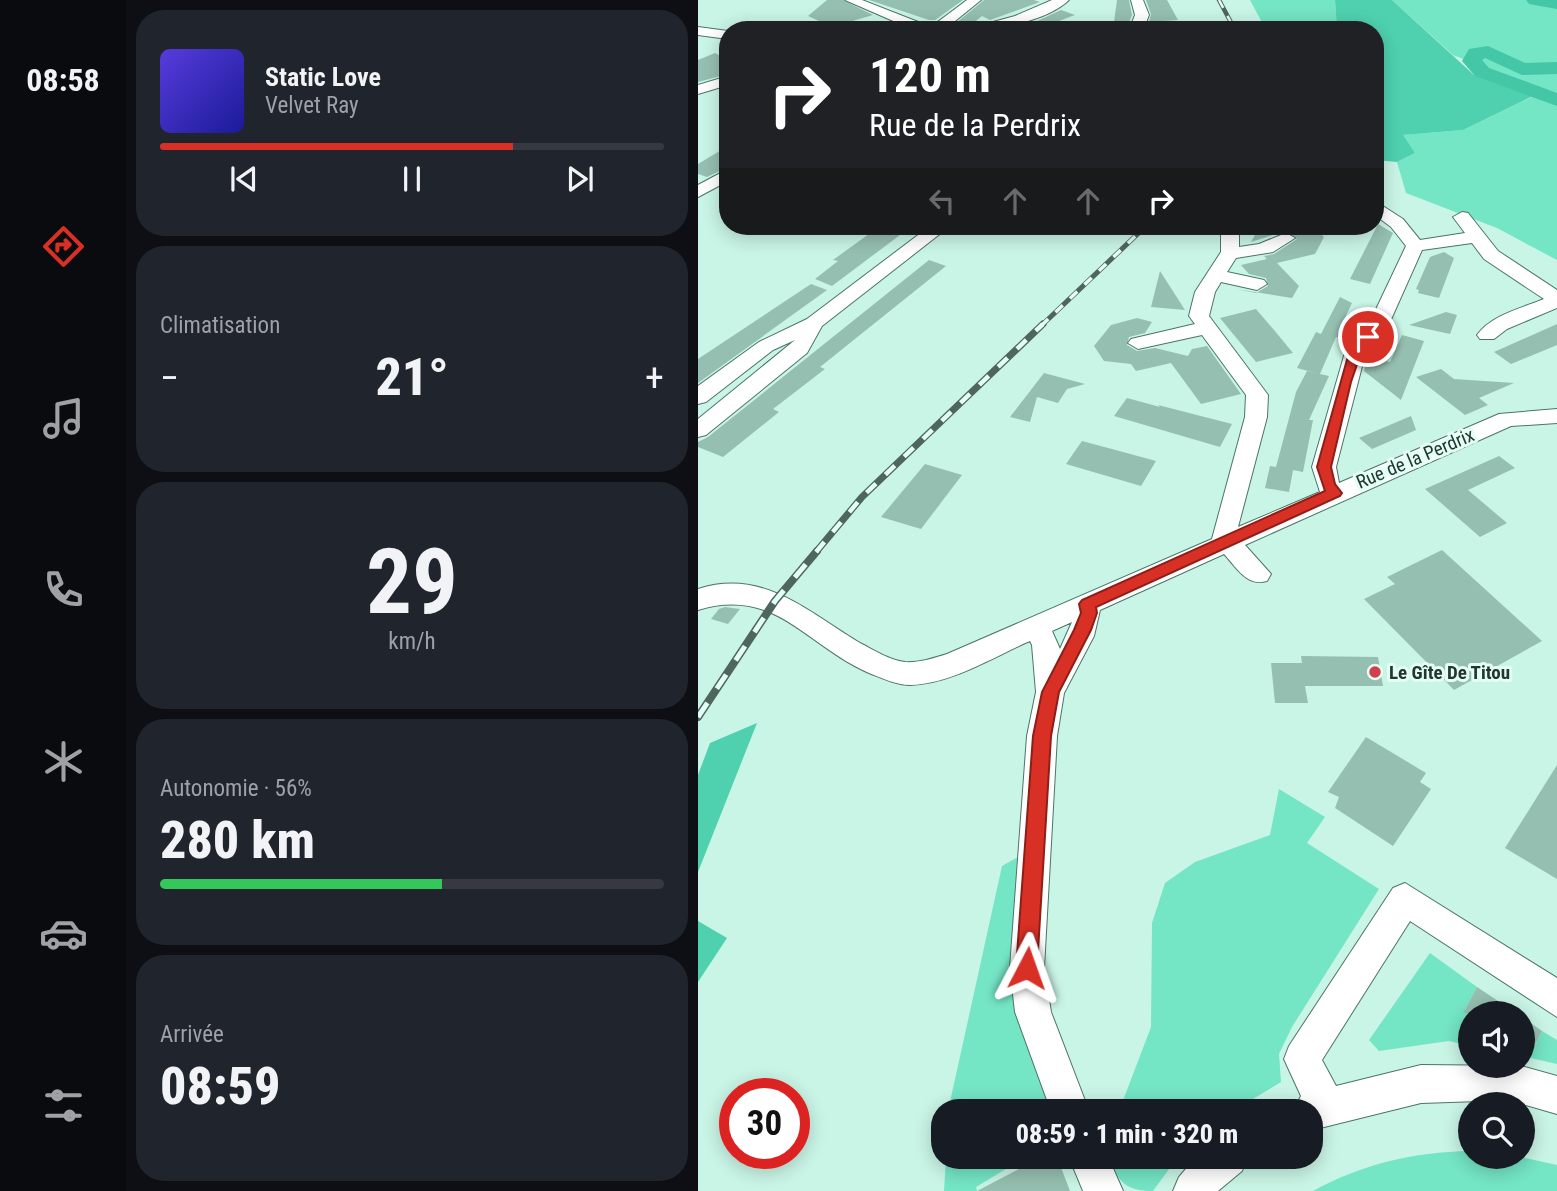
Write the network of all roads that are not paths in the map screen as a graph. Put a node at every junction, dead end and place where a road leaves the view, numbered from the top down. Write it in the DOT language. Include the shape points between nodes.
graph roads {
  1 [pos="975,0"];
  2 [pos="1063,0"];
  3 [pos="1137,0"];
  4 [pos="861,1"];
  5 [pos="907,21"];
  6 [pos="946,21"];
  7 [pos="1013,21"];
  8 [pos="1140,21"];
  9 [pos="698,31"];
  10 [pos="719,34"];
  11 [pos="719,83"];
  12 [pos="698,90"];
  13 [pos="719,179"];
  14 [pos="698,192"];
  15 [pos="1384,213"];
  16 [pos="1462,217"];
  17 [pos="929,235"];
  18 [pos="1230,235"];
  19 [pos="1475,237"];
  20 [pos="1285,238"];
  21 [pos="1415,246"];
  22 [pos="1230,252"];
  23 [pos="1214,275"];
  24 [pos="1257,284"];
  25 [pos="1557,300"];
  26 [pos="814,323"];
  27 [pos="1205,328"];
  28 [pos="1487,335"];
  29 [pos="1138,343"];
  30 [pos="698,397"];
  31 [pos="1557,416"];
  32 [pos="698,430"];
  33 [pos="1335,493"];
  34 [pos="1227,543"];
  35 [pos="1258,574"];
  36 [pos="698,600"];
  37 [pos="1087,604"];
  38 [pos="1035,628"];
  39 [pos="1050,692"];
  40 [pos="1557,999"];
  41 [pos="1557,1095"];
  42 [pos="1066,1099"];
  43 [pos="1315,1099"];
  44 [pos="1323,1107"];
  45 [pos="1093,1169"];
  46 [pos="1212,1169"];
  47 [pos="1103,1191"];
  48 [pos="1193,1191"];
  1 -- 6 [label="street"];
  2 -- 7 [label="street"];
  3 -- 8 [label="street"];
  4 -- 5 [label="street"];
  9 -- 10 [label="street"];
  11 -- 12 [label="street"];
  13 -- 14 [label="street"];
  15 -- 21 [label="street"];
  16 -- 19 [label="street"];
  17 -- 26 [label="street"];
  18 -- 22 [label="street"];
  19 -- 21 [label="street"];
  19 -- 25 [label="street" via="1506,267"];
  20 -- 22 [label="street" via="1276,245"];
  21 -- 33 [label="street" via="1379,324 1356,349 1345,382 1324,467 1328,486"];
  22 -- 23 [label="street"];
  23 -- 24 [label="street"];
  23 -- 27 [label="street" via="1199,316"];
  25 -- 28 [label="street"];
  26 -- 30 [label="street" via="766,346"];
  26 -- 32 [label="street" via="800,349"];
  27 -- 29 [label="street"];
  27 -- 34 [label="street" via="1257,395 1256,417 1223,537"];
  31 -- 33 [label="street, Rue de la Perdrix" via="1506,419"];
  33 -- 34 [label="street, Rue de la Perdrix"];
  34 -- 35 [label="street"];
  34 -- 37 [label="street, Rue de la Perdrix"];
  36 -- 38 [label="street, Rue de la Perdrix" via="734,590 775,601 877,664 904,673 932,670"];
  37 -- 38 [label="street, Rue de la Perdrix"];
  37 -- 39 [label="street" via="1089,613 1082,630"];
  38 -- 39 [label="street" via="1046,643"];
  39 -- 42 [label="street" via="1042,736 1027,968 1033,1012"];
  40 -- 43 [label="lane" via="1405,899 1302,1059"];
  41 -- 44 [label="street" via="1509,1081 1421,1084"];
  45 -- 47 [label="street"];
  46 -- 48 [label="street"];
}
